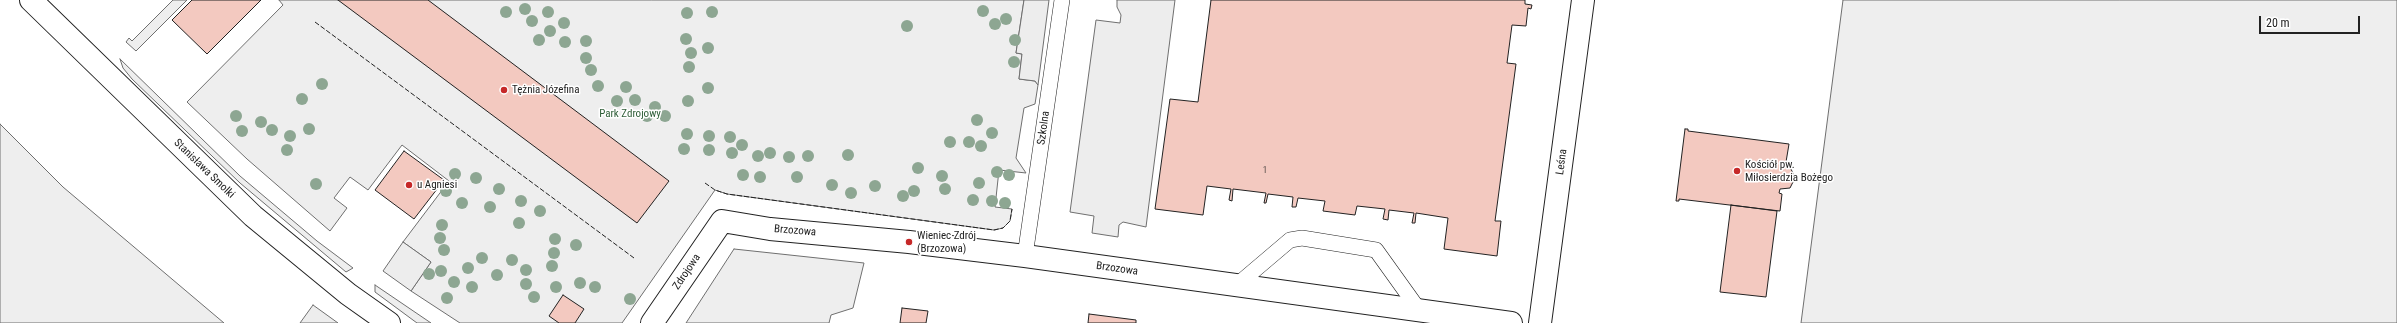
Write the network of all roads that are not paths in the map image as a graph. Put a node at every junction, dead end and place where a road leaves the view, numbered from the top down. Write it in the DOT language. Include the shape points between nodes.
graph roads {
  1 [pos="31,0"];
  2 [pos="1062,0"];
  3 [pos="1583,0"];
  4 [pos="722,221"];
  5 [pos="1025,256"];
  6 [pos="1237,285"];
  7 [pos="1419,310"];
  8 [pos="389,323"];
  9 [pos="652,323"];
  10 [pos="1511,323"];
  11 [pos="1540,323"];
  1 -- 8 [label="street, Stanisława Smolki" via="253,216 348,294"];
  2 -- 5 [label="lane, Szkolna"];
  3 -- 11 [label="street, Leśna"];
  4 -- 5 [label="street, Brzozowa"];
  4 -- 9 [label="street, Zdrojowa"];
  5 -- 6 [label="street, Brzozowa"];
  6 -- 7 [label="street, Brzozowa"];
  6 -- 7 [label="lane" via="1290,240 1302,238 1376,250"];
  7 -- 10 [label="street, Brzozowa"];
}
